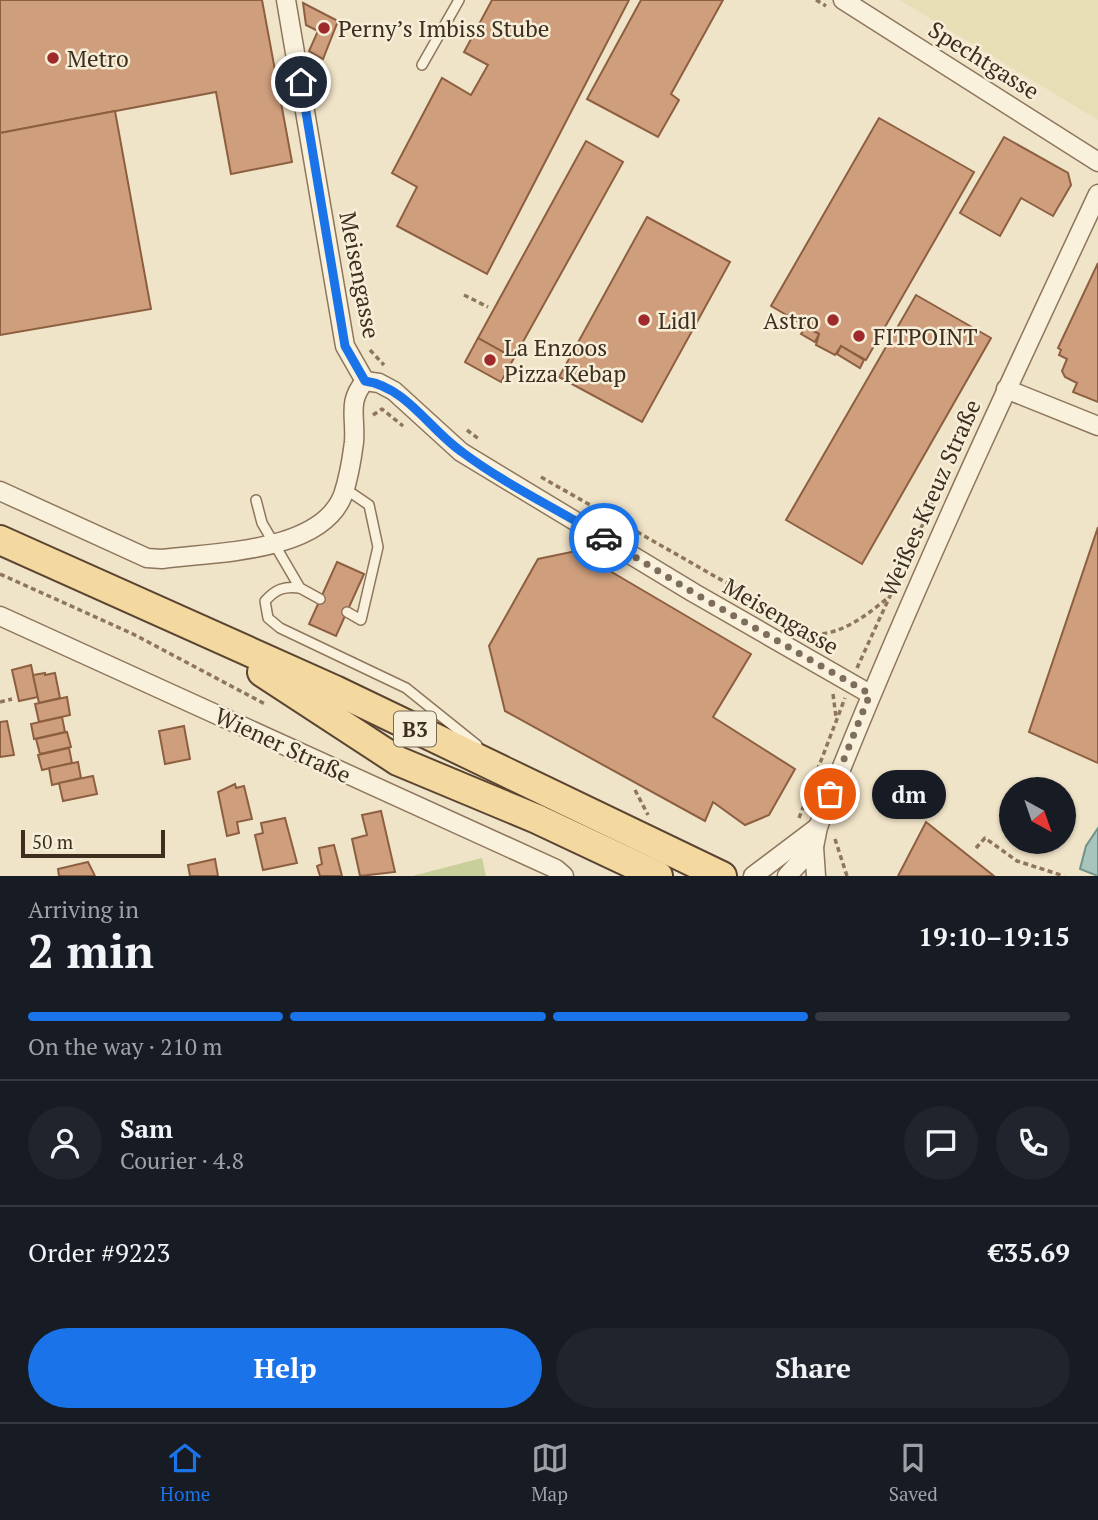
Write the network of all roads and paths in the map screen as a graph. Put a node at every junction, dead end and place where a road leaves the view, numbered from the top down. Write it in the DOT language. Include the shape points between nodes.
graph roads {
  1 [pos="286,0"];
  2 [pos="458,0"];
  3 [pos="843,0"];
  4 [pos="422,65"];
  5 [pos="1098,162"];
  6 [pos="1098,194"];
  7 [pos="464,295"];
  8 [pos="488,307"];
  9 [pos="364,341"];
  10 [pos="387,368"];
  11 [pos="365,381"];
  12 [pos="1006,389"];
  13 [pos="459,425"];
  14 [pos="1098,426"];
  15 [pos="486,444"];
  16 [pos="535,474"];
  17 [pos="344,488"];
  18 [pos="0,491"];
  19 [pos="256,500"];
  20 [pos="0,540"];
  21 [pos="276,543"];
  22 [pos="300,588"];
  23 [pos="889,597"];
  24 [pos="320,599"];
  25 [pos="347,612"];
  26 [pos="0,616"];
  27 [pos="188,626"];
  28 [pos="870,694"];
  29 [pos="12,699"];
  30 [pos="0,702"];
  31 [pos="545,792"];
  32 [pos="826,831"];
  33 [pos="814,847"];
  34 [pos="976,848"];
  35 [pos="564,876"];
  36 [pos="658,876"];
  37 [pos="722,876"];
  38 [pos="753,876"];
  39 [pos="787,876"];
  40 [pos="816,876"];
  41 [pos="847,876"];
  42 [pos="1064,876"];
  1 -- 11 [label="street, Meisengasse" via="345,346"];
  2 -- 4 [label="lane"];
  3 -- 5 [label="street, Spechtgasse"];
  6 -- 12 [label="street, Weißes Kreuz Straße"];
  7 -- 8 [label="path"];
  9 -- 10 [label="path"];
  11 -- 17 [label="street" via="354,394 354,443"];
  11 -- 28 [label="street, Meisengasse" via="394,391 461,452"];
  12 -- 14 [label="street"];
  12 -- 28 [label="street, Weißes Kreuz Straße"];
  13 -- 15 [label="path"];
  16 -- 23 [label="path" via="816,634 847,626"];
  17 -- 21 [label="street" via="328,517 307,533"];
  17 -- 25 [label="lane" via="369,505 378,547 361,620"];
  18 -- 21 [label="street" via="147,558"];
  19 -- 21 [label="lane" via="262,523"];
  20 -- 27 [label="main road, Wiener Straße / B3"];
  21 -- 22 [label="lane"];
  22 -- 24 [label="lane"];
  22 -- 31 [label="lane" via="275,590 265,601 268,618 406,688 445,722"];
  26 -- 35 [label="street, Wiener Straße"];
  27 -- 31 [label="main road, Wiener Straße / B3" via="242,646"];
  27 -- 36 [label="main road, Wiener Straße / B3" via="398,761"];
  28 -- 32 [label="street, Weißes Kreuz Straße"];
  29 -- 30 [label="path"];
  31 -- 37 [label="main road, Wiener Straße / B3"];
  32 -- 33 [label="street, Weißes Kreuz Straße"];
  32 -- 38 [label="street"];
  32 -- 41 [label="path"];
  33 -- 39 [label="street"];
  33 -- 40 [label="street, Weißes Kreuz Straße"];
  34 -- 42 [label="path" via="985,838 1017,861"];
}
